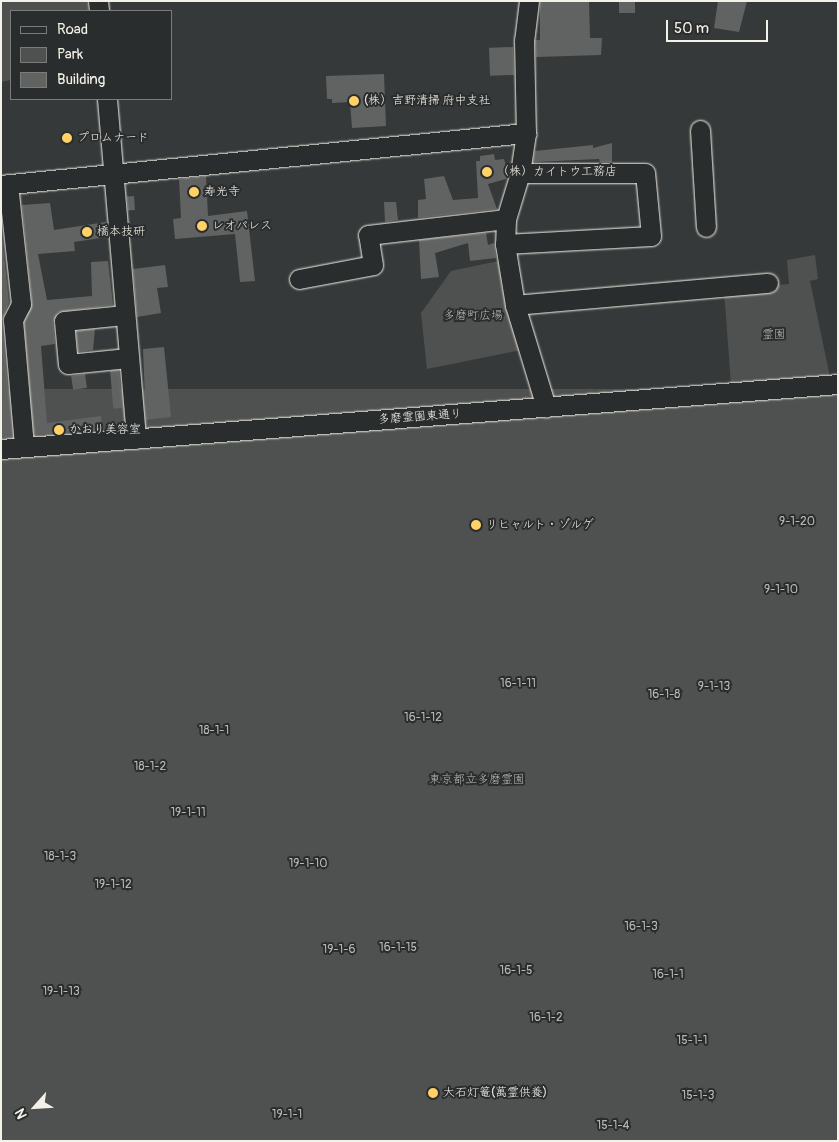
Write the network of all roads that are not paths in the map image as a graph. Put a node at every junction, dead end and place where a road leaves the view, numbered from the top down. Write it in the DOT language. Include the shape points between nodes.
graph roads {
  1 [pos="529,1"];
  2 [pos="107,100"];
  3 [pos="700,130"];
  4 [pos="526,133"];
  5 [pos="113,172"];
  6 [pos="520,173"];
  7 [pos="5,185"];
  8 [pos="506,219"];
  9 [pos="706,227"];
  10 [pos="505,244"];
  11 [pos="299,280"];
  12 [pos="768,283"];
  13 [pos="515,305"];
  14 [pos="124,315"];
  15 [pos="128,358"];
  16 [pos="838,384"];
  17 [pos="546,407"];
  18 [pos="136,438"];
  19 [pos="24,447"];
  20 [pos="1,449"];
  1 -- 4 [label="street" via="524,40"];
  2 -- 5 [label="street"];
  3 -- 9 [label="street"];
  4 -- 5 [label="street"];
  4 -- 6 [label="street"];
  5 -- 7 [label="street"];
  5 -- 14 [label="street"];
  6 -- 8 [label="street"];
  6 -- 10 [label="street" via="645,172 651,236"];
  7 -- 19 [label="street" via="21,304 13,320"];
  8 -- 10 [label="street"];
  8 -- 11 [label="street" via="368,235 373,265"];
  10 -- 13 [label="street"];
  12 -- 13 [label="street"];
  13 -- 17 [label="street"];
  14 -- 15 [label="street"];
  14 -- 15 [label="street" via="64,322 68,364"];
  15 -- 18 [label="street"];
  16 -- 17 [label="street, 多磨霊園東通り"];
  17 -- 18 [label="street, 多磨霊園東通り"];
  18 -- 19 [label="street, 多磨霊園東通り"];
  19 -- 20 [label="street, 多磨霊園東通り"];
}
